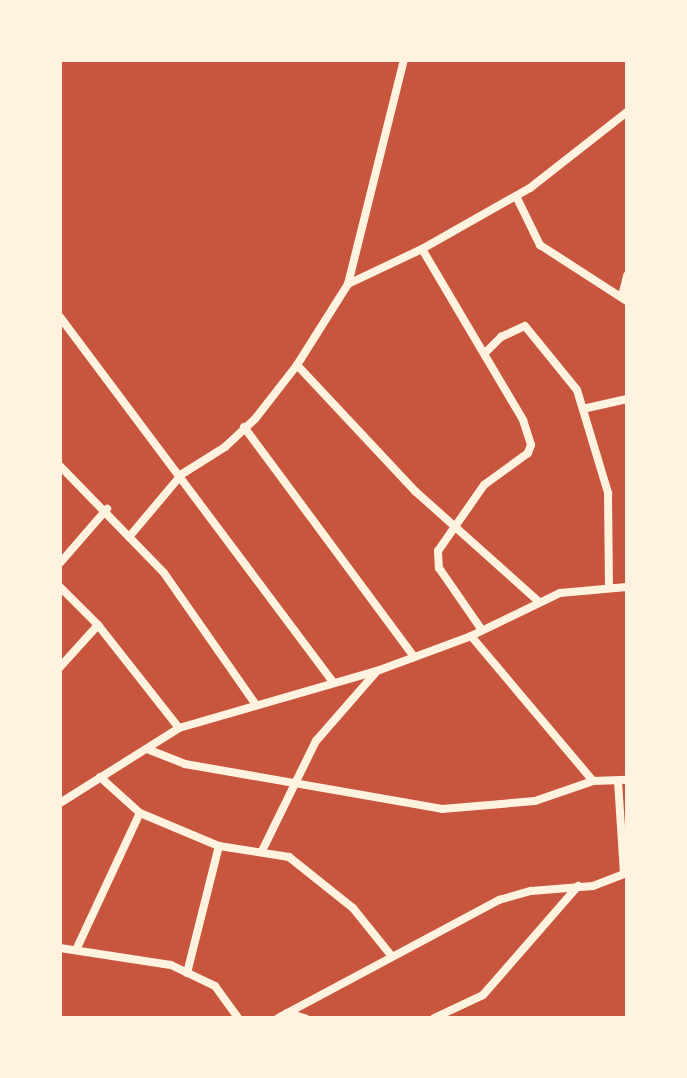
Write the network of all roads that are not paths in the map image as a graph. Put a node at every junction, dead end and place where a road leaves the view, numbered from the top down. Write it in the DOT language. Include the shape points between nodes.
graph roads {
  1 [pos="404,60"];
  2 [pos="627,112"];
  3 [pos="516,196"];
  4 [pos="422,249"];
  5 [pos="627,276"];
  6 [pos="348,284"];
  7 [pos="624,298"];
  8 [pos="60,317"];
  9 [pos="485,353"];
  10 [pos="297,365"];
  11 [pos="627,399"];
  12 [pos="587,408"];
  13 [pos="244,427"];
  14 [pos="60,466"];
  15 [pos="182,474"];
  16 [pos="107,509"];
  17 [pos="451,525"];
  18 [pos="129,537"];
  19 [pos="60,563"];
  20 [pos="609,586"];
  21 [pos="60,587"];
  22 [pos="627,587"];
  23 [pos="538,601"];
  24 [pos="98,625"];
  25 [pos="482,630"];
  26 [pos="471,636"];
  27 [pos="414,657"];
  28 [pos="60,667"];
  29 [pos="377,671"];
  30 [pos="332,681"];
  31 [pos="256,705"];
  32 [pos="179,728"];
  33 [pos="147,749"];
  34 [pos="100,777"];
  35 [pos="622,780"];
  36 [pos="593,781"];
  37 [pos="292,782"];
  38 [pos="60,789"];
  39 [pos="73,794"];
  40 [pos="60,803"];
  41 [pos="140,813"];
  42 [pos="219,846"];
  43 [pos="262,851"];
  44 [pos="626,874"];
  45 [pos="578,886"];
  46 [pos="60,948"];
  47 [pos="76,950"];
  48 [pos="390,954"];
  49 [pos="187,973"];
  50 [pos="287,1013"];
  51 [pos="238,1018"];
  52 [pos="278,1018"];
  53 [pos="305,1018"];
  54 [pos="434,1018"];
  1 -- 6 [label="street"];
  2 -- 3 [label="street" via="570,161"];
  3 -- 4 [label="street"];
  3 -- 7 [label="street" via="540,245"];
  4 -- 6 [label="street"];
  4 -- 9 [label="street"];
  5 -- 7 [label="street"];
  6 -- 10 [label="street"];
  8 -- 15 [label="street"];
  9 -- 12 [label="street" via="501,337 527,327"];
  9 -- 17 [label="street" via="523,420 530,449 484,485"];
  10 -- 13 [label="street"];
  10 -- 17 [label="street"];
  11 -- 12 [label="street"];
  12 -- 20 [label="street" via="608,493"];
  13 -- 15 [label="street" via="225,447"];
  13 -- 27 [label="street"];
  14 -- 16 [label="street"];
  15 -- 18 [label="street"];
  15 -- 30 [label="street"];
  16 -- 18 [label="street"];
  16 -- 19 [label="street"];
  17 -- 23 [label="street"];
  17 -- 25 [label="street" via="438,551 439,568"];
  18 -- 31 [label="street" via="164,573"];
  20 -- 22 [label="street"];
  20 -- 23 [label="street"];
  21 -- 24 [label="street"];
  23 -- 25 [label="street"];
  24 -- 28 [label="street"];
  24 -- 32 [label="street"];
  25 -- 26 [label="street"];
  26 -- 27 [label="street"];
  26 -- 36 [label="street"];
  27 -- 29 [label="street"];
  29 -- 30 [label="street"];
  29 -- 37 [label="street" via="316,741"];
  30 -- 31 [label="street"];
  31 -- 32 [label="street"];
  32 -- 33 [label="street"];
  33 -- 34 [label="street"];
  33 -- 37 [label="street" via="185,764"];
  34 -- 39 [label="street"];
  34 -- 41 [label="street"];
  35 -- 36 [label="street"];
  35 -- 44 [label="street"];
  36 -- 37 [label="street" via="535,801 480,809 442,809"];
  37 -- 43 [label="street"];
  38 -- 39 [label="street"];
  39 -- 40 [label="street"];
  41 -- 42 [label="street"];
  41 -- 47 [label="street"];
  42 -- 43 [label="street"];
  42 -- 49 [label="street"];
  43 -- 48 [label="street" via="289,857 353,908"];
  44 -- 45 [label="street"];
  45 -- 48 [label="street" via="499,900"];
  45 -- 54 [label="street" via="483,995"];
  46 -- 47 [label="street"];
  47 -- 49 [label="street" via="171,965"];
  48 -- 50 [label="street"];
  49 -- 51 [label="street" via="215,986"];
  50 -- 52 [label="street"];
  50 -- 53 [label="street"];
}
